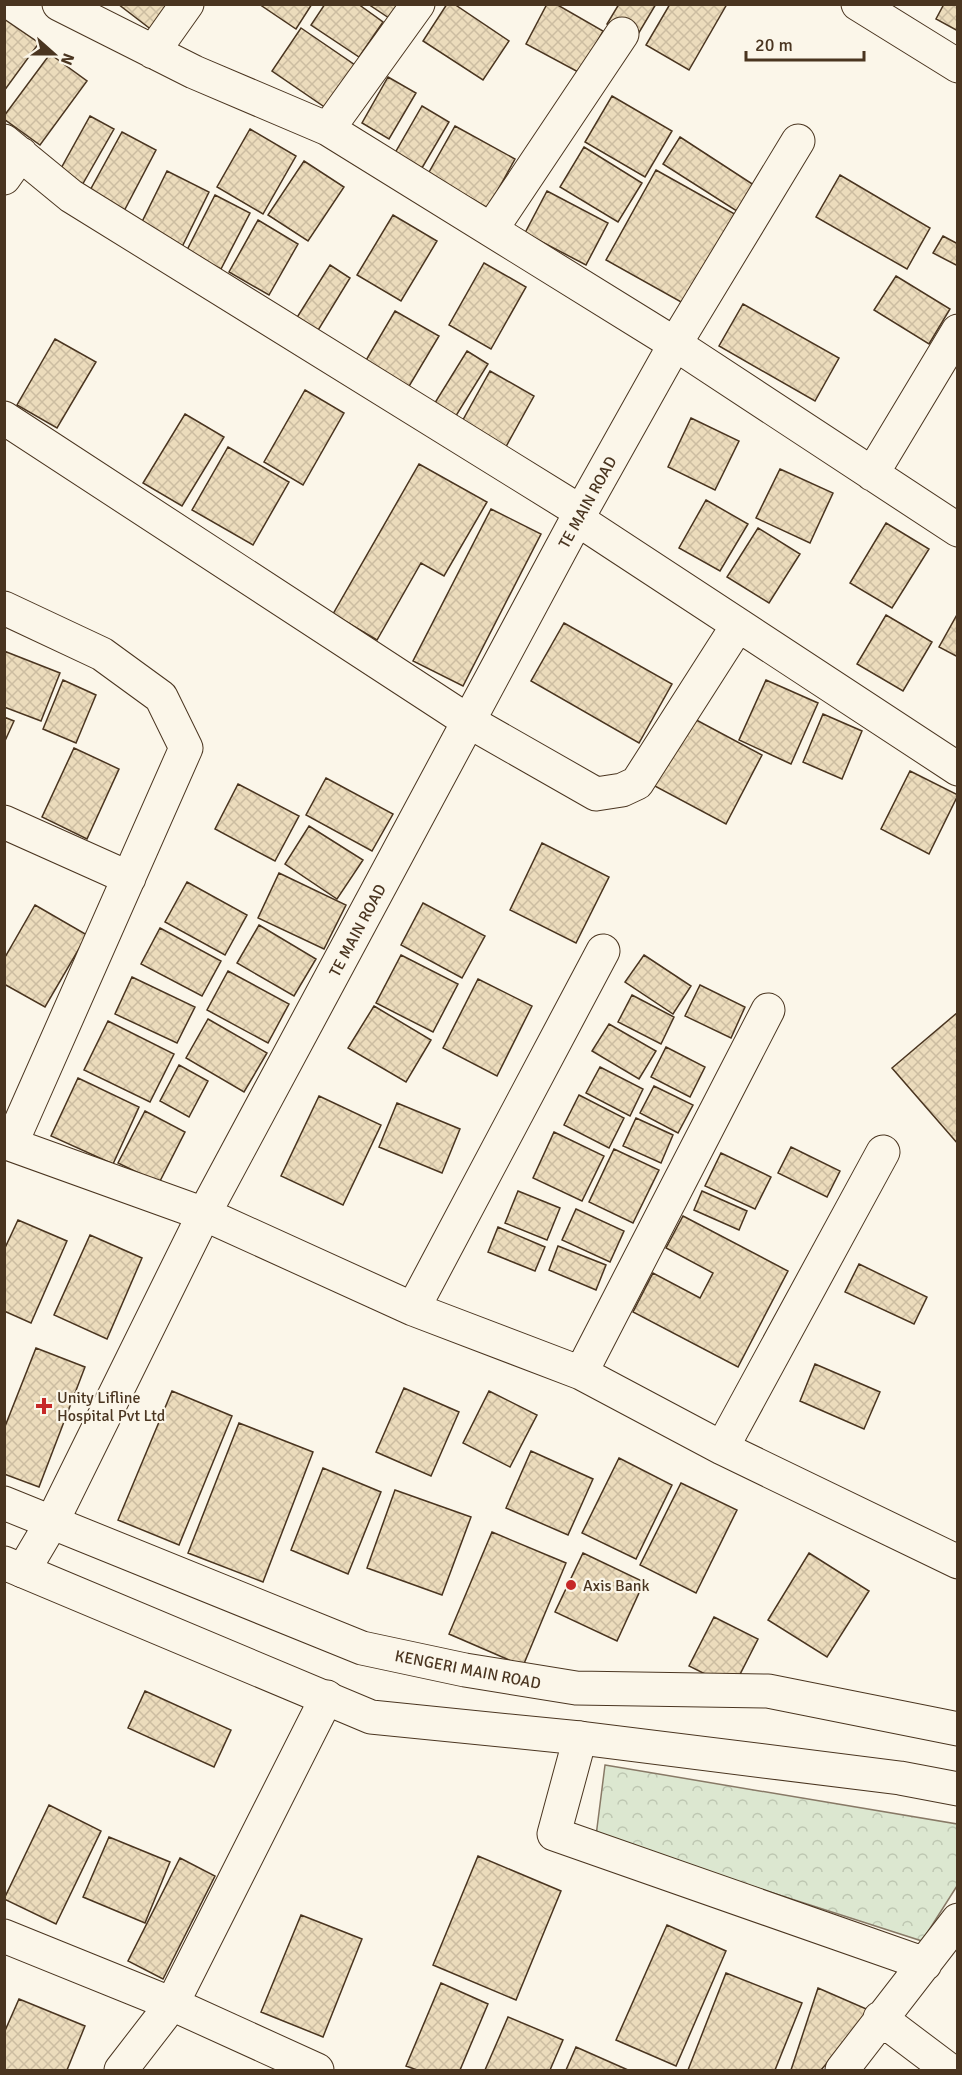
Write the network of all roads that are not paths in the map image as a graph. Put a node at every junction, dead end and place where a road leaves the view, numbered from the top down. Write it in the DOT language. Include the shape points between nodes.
graph roads {
  1 [pos="59,4"];
  2 [pos="187,4"];
  3 [pos="418,4"];
  4 [pos="858,4"];
  5 [pos="622,34"];
  6 [pos="153,52"];
  7 [pos="957,66"];
  8 [pos="328,129"];
  9 [pos="798,141"];
  10 [pos="10,158"];
  11 [pos="491,230"];
  12 [pos="957,331"];
  13 [pos="675,344"];
  14 [pos="4,418"];
  15 [pos="872,474"];
  16 [pos="579,515"];
  17 [pos="957,530"];
  18 [pos="4,608"];
  19 [pos="738,625"];
  20 [pos="468,721"];
  21 [pos="957,769"];
  22 [pos="4,822"];
  23 [pos="129,878"];
  24 [pos="603,951"];
  25 [pos="768,1010"];
  26 [pos="8,1143"];
  27 [pos="883,1152"];
  28 [pos="204,1214"];
  29 [pos="413,1309"];
  30 [pos="580,1373"];
  31 [pos="722,1448"];
  32 [pos="4,1503"];
  33 [pos="52,1522"];
  34 [pos="957,1562"];
  35 [pos="14,1567"];
  36 [pos="327,1697"];
  37 [pos="957,1729"];
  38 [pos="580,1738"];
  39 [pos="957,1789"];
  40 [pos="957,1920"];
  41 [pos="4,1936"];
  42 [pos="925,1964"];
  43 [pos="172,2004"];
  44 [pos="880,2018"];
  45 [pos="121,2070"];
  46 [pos="317,2070"];
  47 [pos="842,2070"];
  48 [pos="949,2070"];
  1 -- 6 [label="street"];
  2 -- 6 [label="street"];
  3 -- 8 [label="street"];
  4 -- 7 [label="street"];
  5 -- 11 [label="street"];
  6 -- 8 [label="street"];
  8 -- 11 [label="street"];
  9 -- 13 [label="street, TE MAIN ROAD"];
  10 -- 16 [label="street"];
  11 -- 13 [label="street"];
  12 -- 15 [label="street"];
  13 -- 15 [label="street"];
  13 -- 16 [label="street, TE MAIN ROAD"];
  14 -- 20 [label="street"];
  15 -- 17 [label="street"];
  16 -- 19 [label="street"];
  16 -- 20 [label="street, TE MAIN ROAD"];
  18 -- 23 [label="street" via="102,654 161,697 186,748"];
  19 -- 20 [label="street" via="637,783 622,790 596,794"];
  19 -- 21 [label="street"];
  20 -- 28 [label="street, TE MAIN ROAD"];
  22 -- 23 [label="street"];
  23 -- 26 [label="street"];
  24 -- 29 [label="street"];
  25 -- 30 [label="street"];
  26 -- 28 [label="street"];
  27 -- 31 [label="street"];
  28 -- 29 [label="street"];
  28 -- 33 [label="street, TE MAIN ROAD"];
  29 -- 30 [label="street"];
  30 -- 31 [label="street"];
  31 -- 34 [label="street"];
  32 -- 33 [label="street, KENGERI MAIN ROAD"];
  33 -- 35 [label="street, TE MAIN ROAD"];
  33 -- 37 [label="street, KENGERI MAIN ROAD" via="362,1648 576,1688 768,1691"];
  35 -- 36 [label="street"];
  36 -- 38 [label="street" via="371,1717"];
  36 -- 43 [label="street"];
  38 -- 39 [label="street" via="900,1778"];
  38 -- 42 [label="street" via="554,1834"];
  40 -- 42 [label="street"];
  41 -- 43 [label="street"];
  42 -- 44 [label="street"];
  43 -- 45 [label="street"];
  43 -- 46 [label="street"];
  44 -- 47 [label="street"];
  44 -- 48 [label="street"];
}
